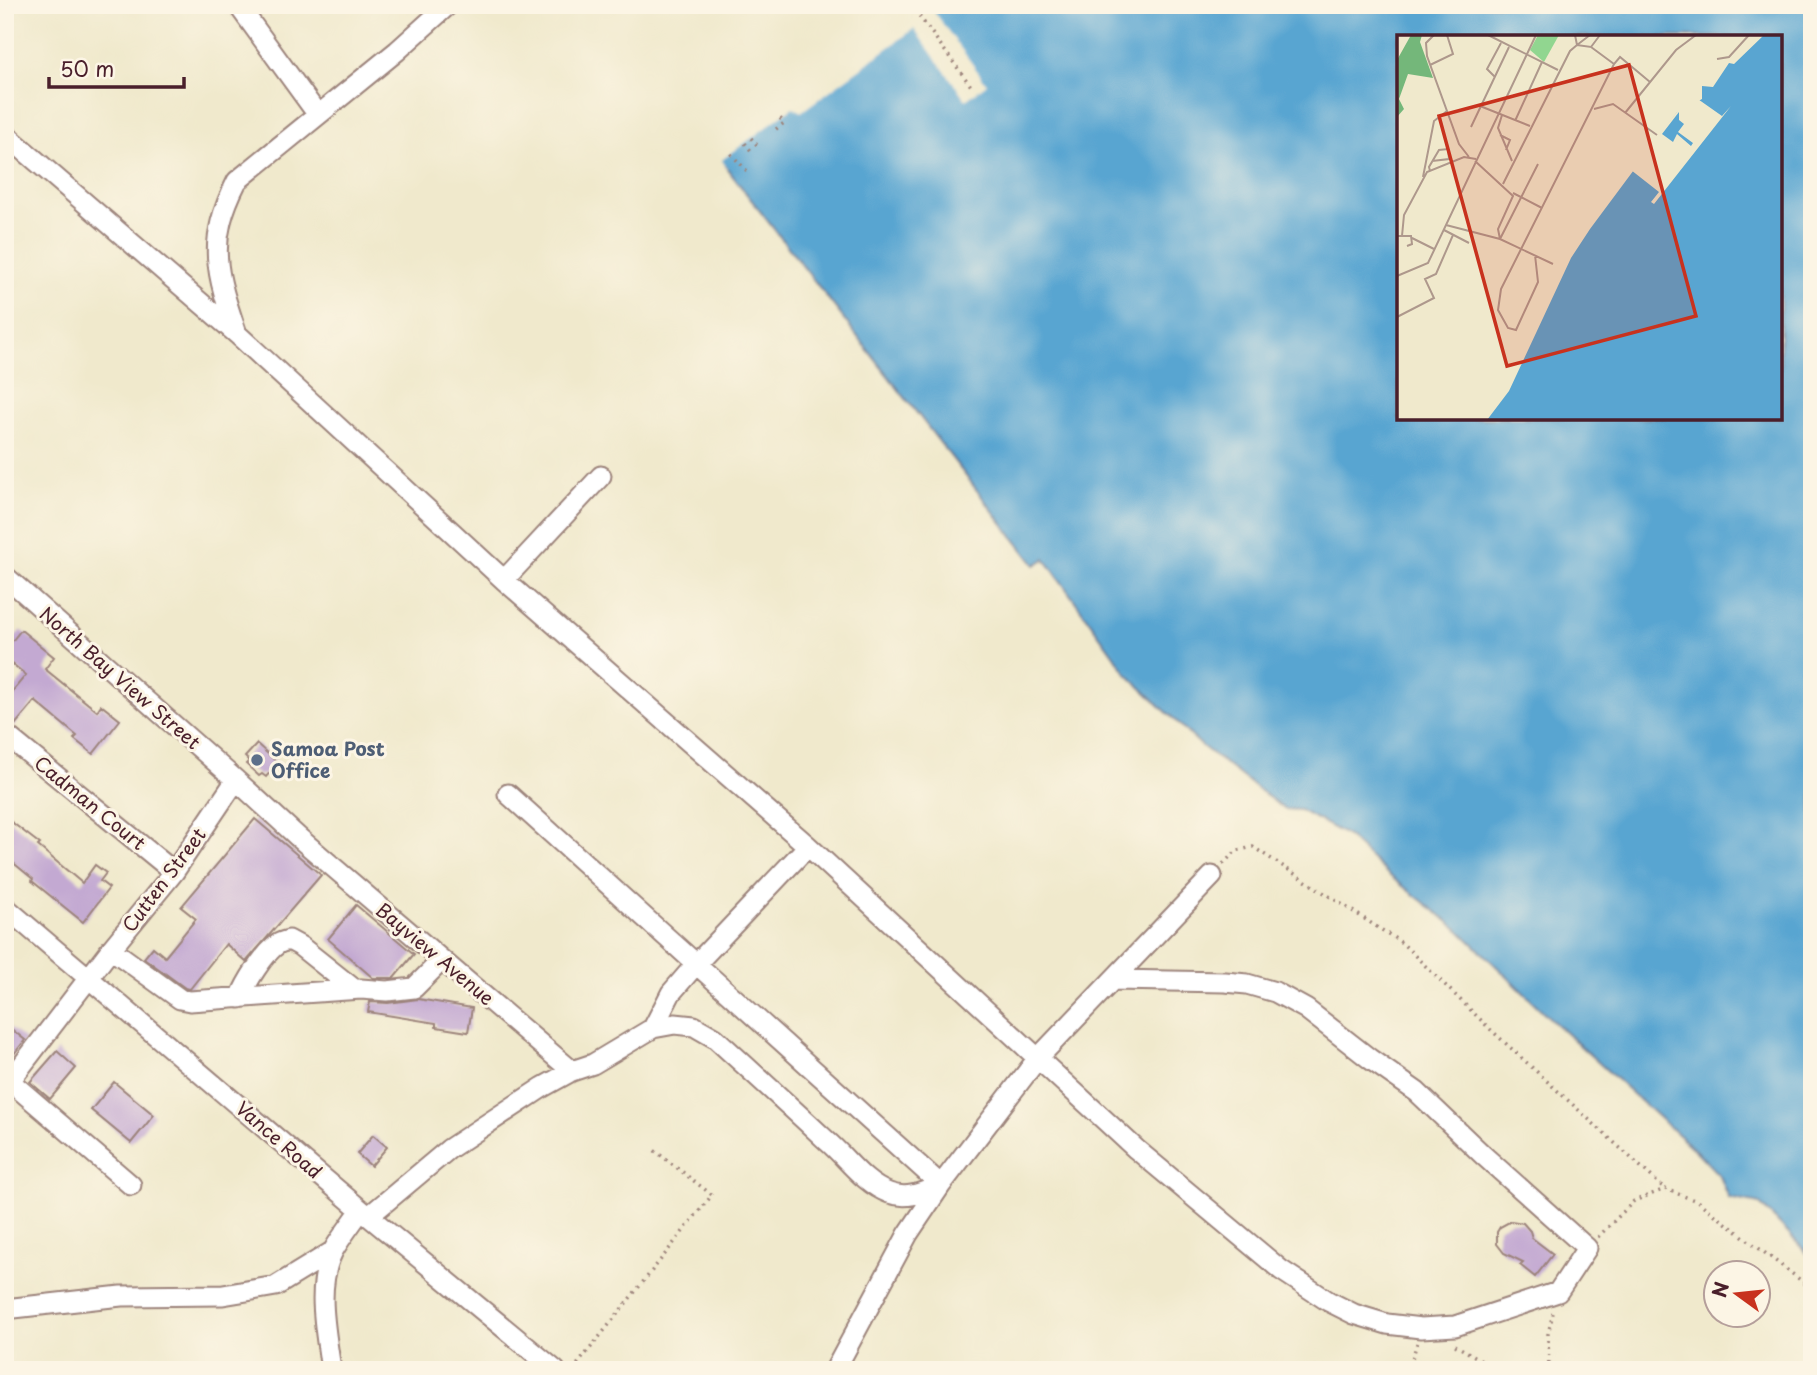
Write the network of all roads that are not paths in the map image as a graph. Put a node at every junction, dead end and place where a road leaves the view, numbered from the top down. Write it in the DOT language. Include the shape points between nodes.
graph roads {
  1 [pos="238,5"];
  2 [pos="448,5"];
  3 [pos="318,115"];
  4 [pos="5,134"];
  5 [pos="237,334"];
  6 [pos="601,476"];
  7 [pos="5,576"];
  8 [pos="504,580"];
  9 [pos="5,734"];
  10 [pos="236,780"];
  11 [pos="508,794"];
  12 [pos="298,837"];
  13 [pos="808,846"];
  14 [pos="174,872"];
  15 [pos="1212,876"];
  16 [pos="5,907"];
  17 [pos="111,948"];
  18 [pos="442,960"];
  19 [pos="697,963"];
  20 [pos="89,979"];
  21 [pos="1114,980"];
  22 [pos="354,989"];
  23 [pos="240,998"];
  24 [pos="653,1028"];
  25 [pos="1038,1058"];
  26 [pos="572,1071"];
  27 [pos="8,1079"];
  28 [pos="131,1185"];
  29 [pos="941,1185"];
  30 [pos="365,1213"];
  31 [pos="333,1251"];
  32 [pos="5,1310"];
  33 [pos="331,1370"];
  34 [pos="555,1370"];
  35 [pos="835,1370"];
  1 -- 3 [label="street"];
  2 -- 3 [label="street"];
  3 -- 5 [label="street" via="237,181 227,201 216,250 221,289"];
  4 -- 5 [label="street"];
  5 -- 8 [label="street"];
  6 -- 8 [label="street"];
  7 -- 10 [label="street, North Bay View Street"];
  8 -- 13 [label="street"];
  9 -- 14 [label="street, Cadman Court"];
  10 -- 12 [label="street, North Bay View Street"];
  10 -- 14 [label="street, Cutten Street"];
  11 -- 19 [label="street"];
  12 -- 18 [label="street, Bayview Avenue"];
  13 -- 19 [label="street"];
  13 -- 25 [label="street"];
  14 -- 17 [label="street, Cutten Street"];
  15 -- 21 [label="street"];
  16 -- 20 [label="street, Vance Road"];
  17 -- 20 [label="street, Cutten Street"];
  17 -- 23 [label="street" via="180,999"];
  18 -- 22 [label="street" via="414,988"];
  18 -- 26 [label="street, Bayview Avenue"];
  19 -- 24 [label="street" via="671,993"];
  19 -- 29 [label="street"];
  20 -- 27 [label="street, Cutten Street"];
  20 -- 30 [label="street, Vance Road"];
  21 -- 25 [label="street"];
  21 -- 25 [label="street" via="1247,984 1275,992 1306,1009 1416,1092 1587,1248 1558,1292 1455,1326 1387,1324 1354,1314 1281,1270 1136,1149"];
  22 -- 23 [label="street"];
  22 -- 23 [label="street" via="289,940 278,944 262,961"];
  24 -- 26 [label="street" via="593,1064"];
  24 -- 29 [label="street" via="694,1026 715,1038 872,1184 904,1196"];
  25 -- 29 [label="street"];
  26 -- 30 [label="street" via="449,1149"];
  27 -- 28 [label="street"];
  29 -- 35 [label="street" via="908,1234"];
  30 -- 31 [label="street"];
  30 -- 34 [label="street, Vance Road"];
  31 -- 32 [label="street" via="276,1286 223,1295 121,1296"];
  31 -- 33 [label="street" via="323,1280"];
}
